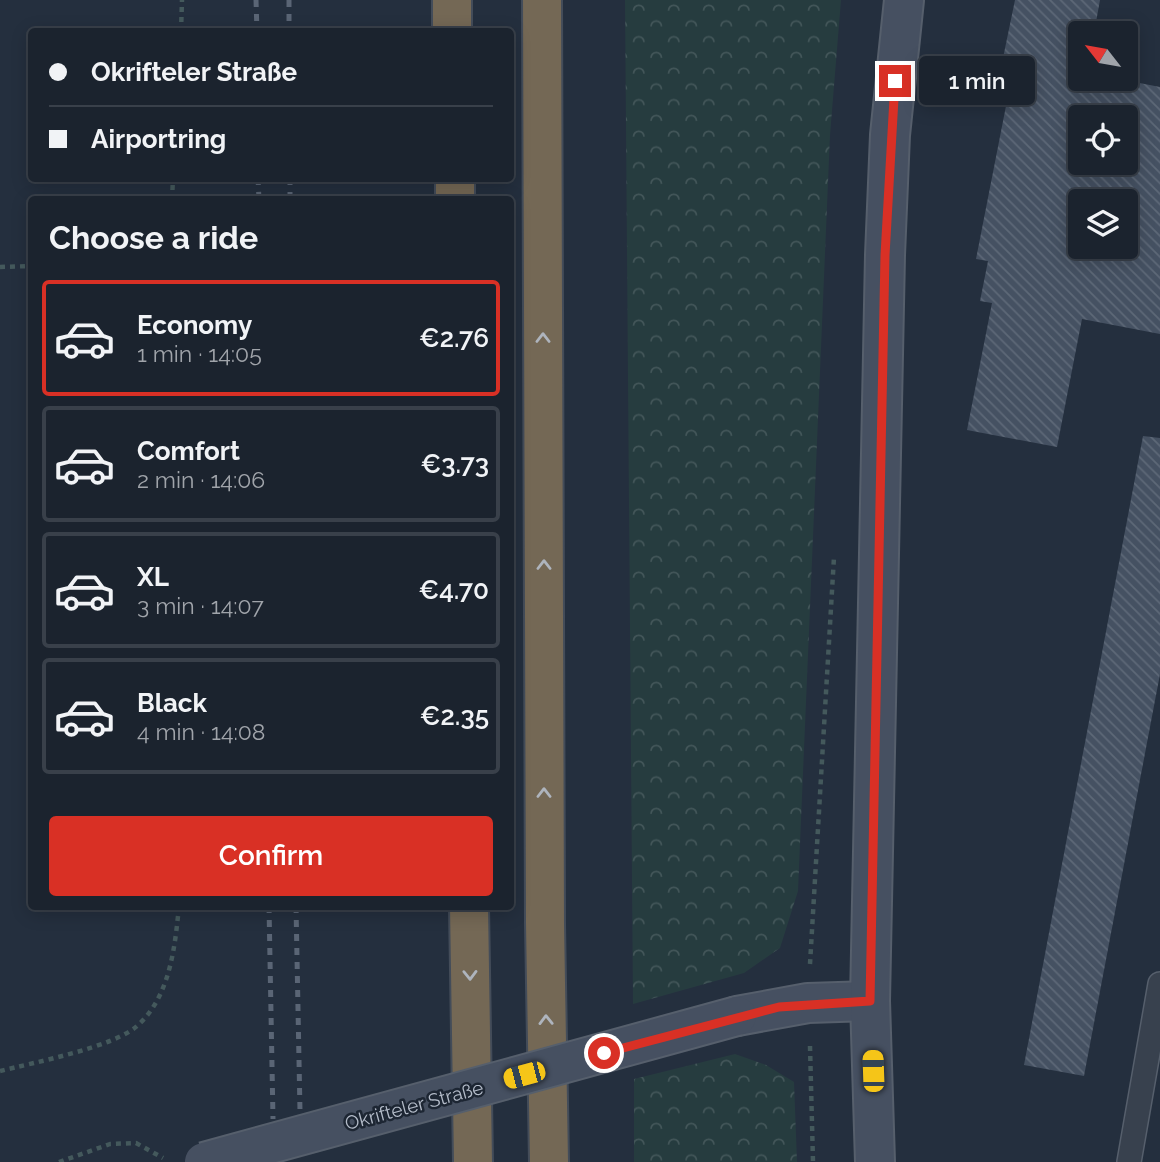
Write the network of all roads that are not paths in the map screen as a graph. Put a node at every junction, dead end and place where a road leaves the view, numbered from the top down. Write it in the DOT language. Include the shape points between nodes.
graph roads {
  1 [pos="452,0"];
  2 [pos="542,0"];
  3 [pos="904,0"];
  4 [pos="452,28"];
  5 [pos="468,910"];
  6 [pos="1160,984"];
  7 [pos="870,1001"];
  8 [pos="204,1162"];
  9 [pos="473,1162"];
  10 [pos="549,1162"];
  11 [pos="875,1162"];
  12 [pos="1129,1162"];
  1 -- 4 [label="highway"];
  10 -- 2 [label="highway, one-way"];
  3 -- 7 [label="street" via="890,135 885,255"];
  5 -- 9 [label="highway, one-way"];
  6 -- 12 [label="lane"];
  7 -- 8 [label="street, Okrifteler Straße, bridge" via="808,1003 737,1016"];
  7 -- 11 [label="street"];
}
